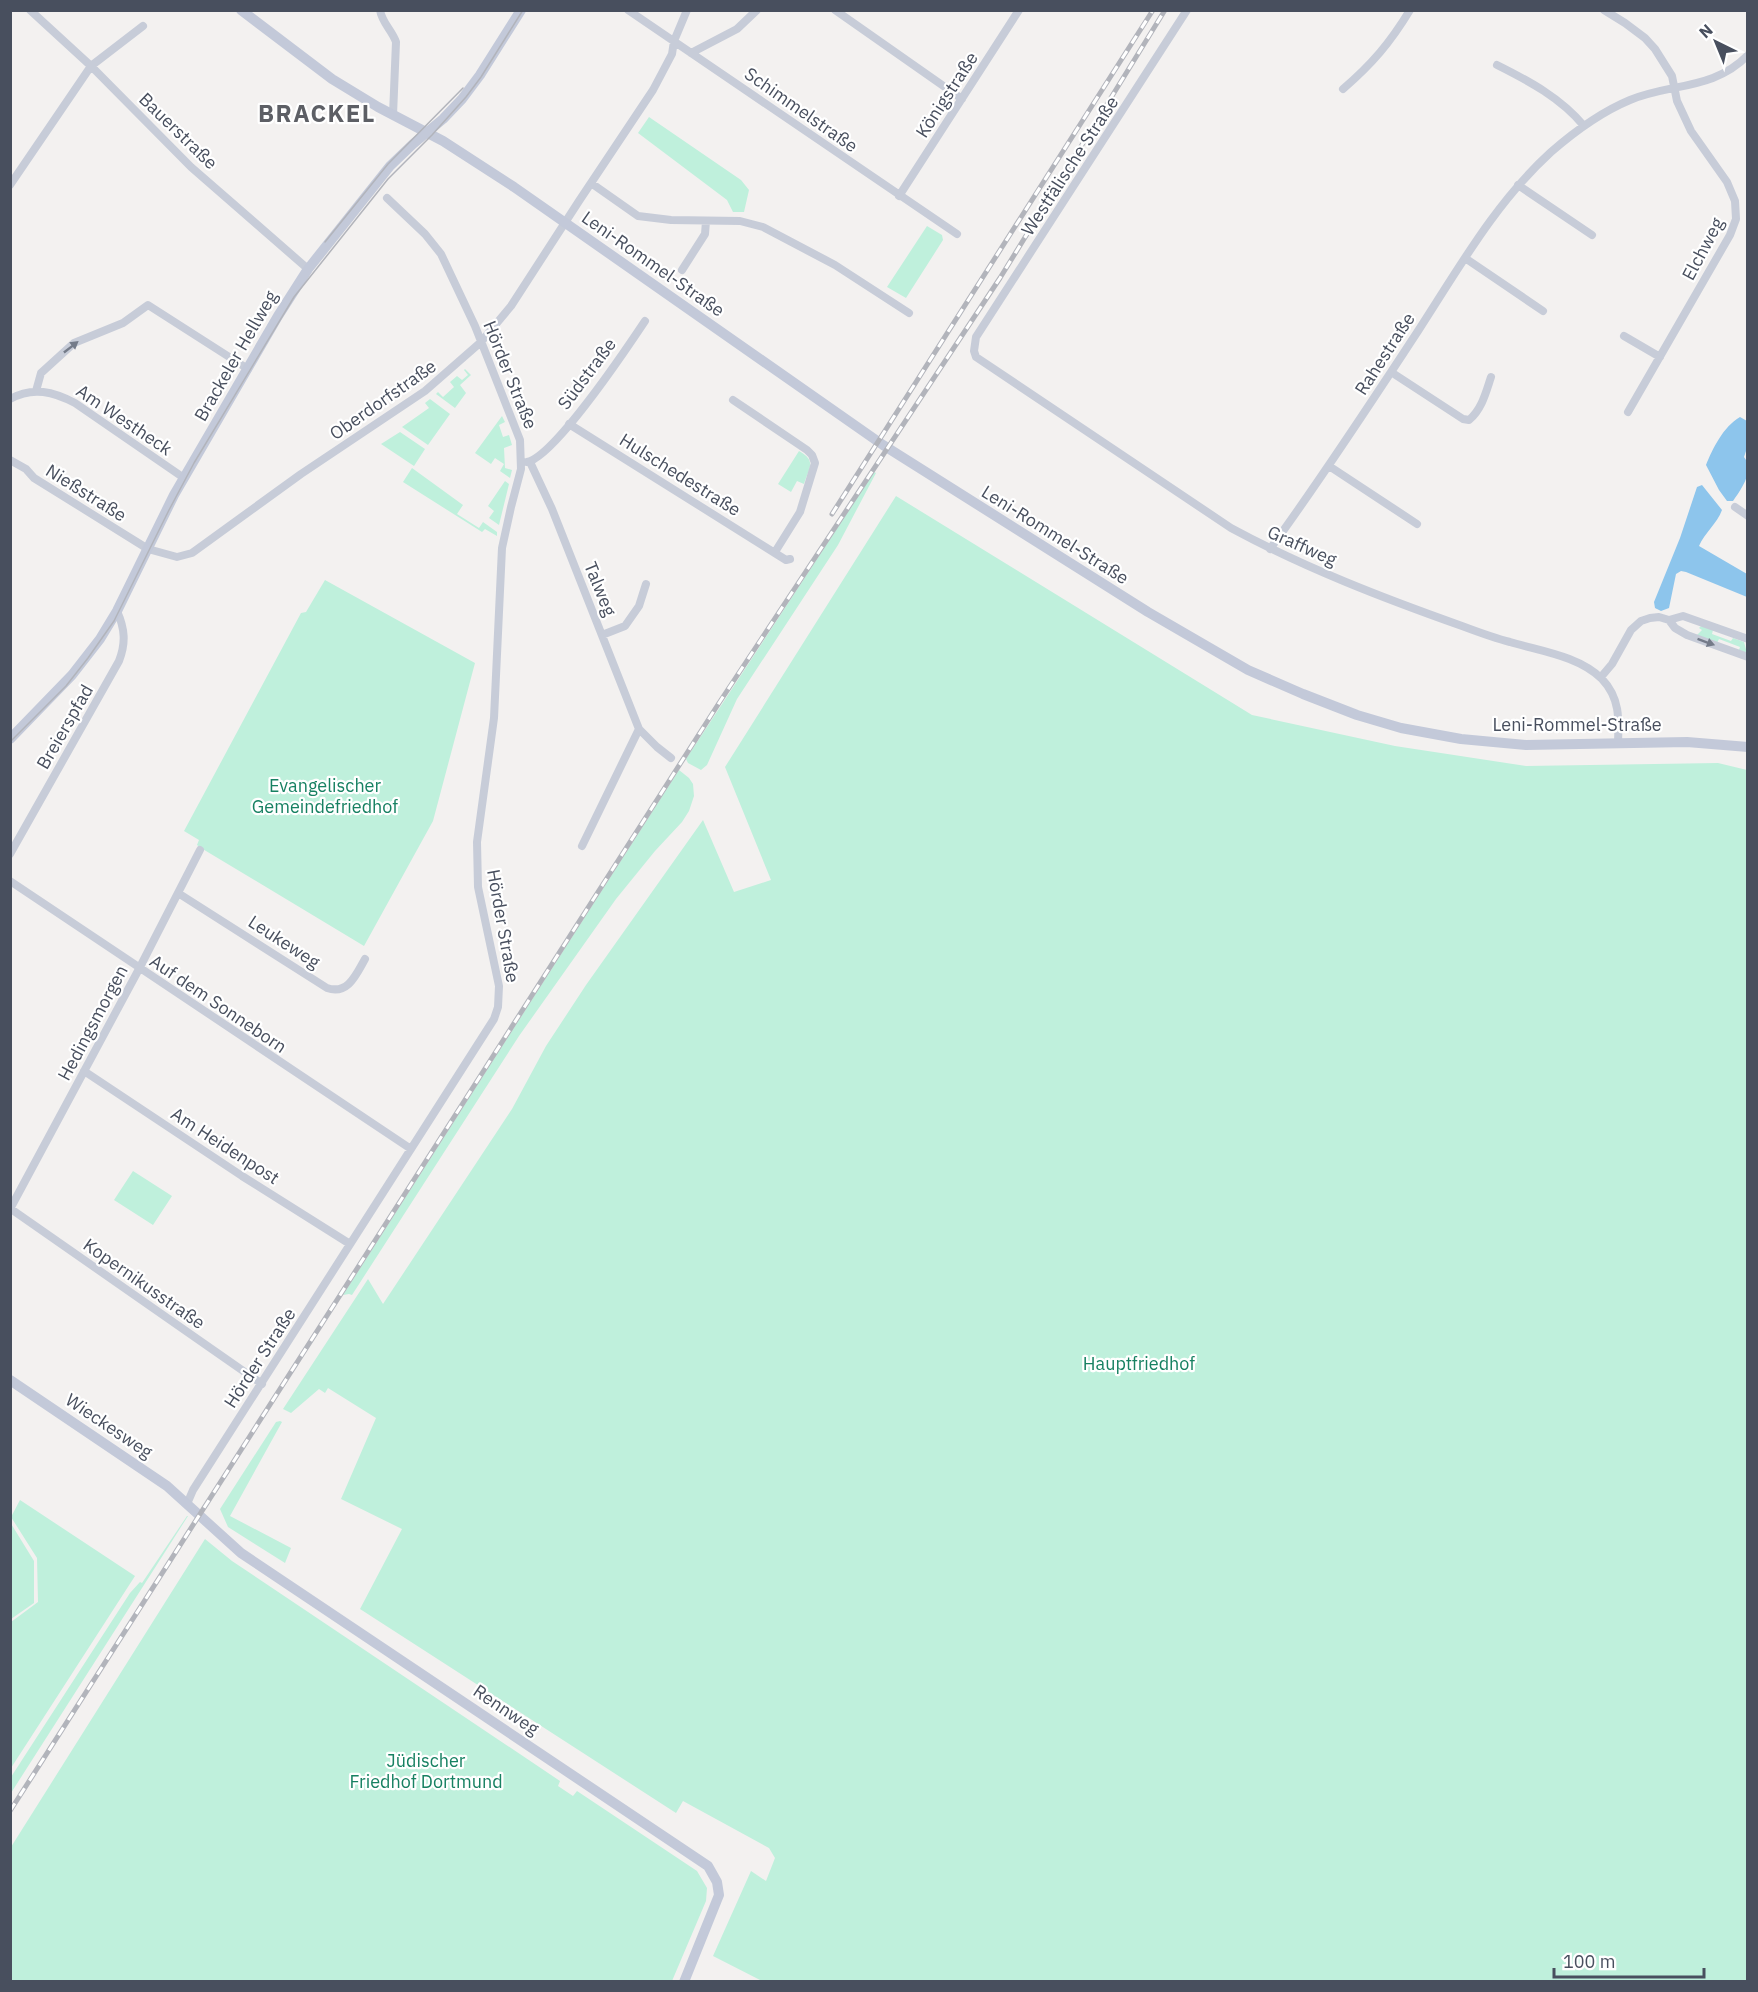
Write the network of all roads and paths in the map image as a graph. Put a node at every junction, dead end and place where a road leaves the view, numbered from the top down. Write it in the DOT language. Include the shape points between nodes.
graph roads {
  1 [pos="30,10"];
  2 [pos="241,10"];
  3 [pos="380,10"];
  4 [pos="520,10"];
  5 [pos="628,10"];
  6 [pos="687,10"];
  7 [pos="758,10"];
  8 [pos="835,10"];
  9 [pos="1019,10"];
  10 [pos="1187,10"];
  11 [pos="1410,10"];
  12 [pos="1604,10"];
  13 [pos="143,26"];
  14 [pos="674,41"];
  15 [pos="691,53"];
  16 [pos="1748,55"];
  17 [pos="1497,65"];
  18 [pos="92,66"];
  19 [pos="1343,89"];
  20 [pos="1674,89"];
  21 [pos="962,99"];
  22 [pos="393,115"];
  23 [pos="1584,126"];
  24 [pos="427,132"];
  25 [pos="591,183"];
  26 [pos="10,185"];
  27 [pos="1518,185"];
  28 [pos="899,196"];
  29 [pos="387,198"];
  30 [pos="706,221"];
  31 [pos="566,222"];
  32 [pos="957,234"];
  33 [pos="1592,235"];
  34 [pos="1465,258"];
  35 [pos="308,269"];
  36 [pos="682,270"];
  37 [pos="1543,311"];
  38 [pos="909,313"];
  39 [pos="645,321"];
  40 [pos="1624,336"];
  41 [pos="976,337"];
  42 [pos="481,342"];
  43 [pos="1660,357"];
  44 [pos="248,369"];
  45 [pos="1391,372"];
  46 [pos="1491,377"];
  47 [pos="36,391"];
  48 [pos="10,399"];
  49 [pos="733,400"];
  50 [pos="1628,412"];
  51 [pos="569,424"];
  52 [pos="10,460"];
  53 [pos="526,462"];
  54 [pos="1329,466"];
  55 [pos="184,478"];
  56 [pos="1736,507"];
  57 [pos="1748,516"];
  58 [pos="1417,524"];
  59 [pos="148,549"];
  60 [pos="1270,549"];
  61 [pos="775,552"];
  62 [pos="790,559"];
  63 [pos="646,584"];
  64 [pos="117,611"];
  65 [pos="1669,620"];
  66 [pos="602,635"];
  67 [pos="1748,639"];
  68 [pos="1748,657"];
  69 [pos="1601,677"];
  70 [pos="639,729"];
  71 [pos="10,739"];
  72 [pos="1618,743"];
  73 [pos="1748,747"];
  74 [pos="671,758"];
  75 [pos="582,846"];
  76 [pos="200,850"];
  77 [pos="10,854"];
  78 [pos="10,881"];
  79 [pos="178,893"];
  80 [pos="365,959"];
  81 [pos="140,969"];
  82 [pos="84,1071"];
  83 [pos="411,1149"];
  84 [pos="10,1209"];
  85 [pos="351,1245"];
  86 [pos="10,1380"];
  87 [pos="262,1384"];
  88 [pos="187,1504"];
  89 [pos="684,1982"];
  1 -- 18 [label="street, Bauerstraße"];
  2 -- 22 [label="main road, Leni-Rommel-Straße" via="332,79"];
  3 -- 22 [label="street" via="396,42"];
  4 -- 24 [label="main road, Brackeler Hellweg" via="474,83"];
  5 -- 14 [label="street, Schimmelstraße"];
  6 -- 14 [label="street, Oberdorfstraße"];
  7 -- 15 [label="street" via="737,29"];
  8 -- 21 [label="street"];
  9 -- 21 [label="street, Königstraße"];
  10 -- 41 [label="street, Westfälische Straße"];
  11 -- 19 [label="street" via="1389,44"];
  12 -- 20 [label="street, Elchweg" via="1645,38 1672,76"];
  13 -- 18 [label="street"];
  14 -- 15 [label="street, Schimmelstraße"];
  14 -- 25 [label="street, Oberdorfstraße" via="672,54 653,90"];
  15 -- 28 [label="street, Schimmelstraße"];
  16 -- 20 [label="street, Rahestraße" via="1711,80"];
  17 -- 23 [label="street" via="1556,99"];
  18 -- 26 [label="street"];
  18 -- 35 [label="street, Bauerstraße" via="191,167"];
  20 -- 23 [label="street, Rahestraße" via="1630,100"];
  20 -- 43 [label="street, Elchweg" via="1691,131 1727,182 1735,201 1736,219"];
  21 -- 28 [label="street, Königstraße"];
  22 -- 24 [label="main road, Leni-Rommel-Straße"];
  23 -- 27 [label="street, Rahestraße"];
  24 -- 31 [label="main road, Leni-Rommel-Straße"];
  24 -- 35 [label="main road, Brackeler Hellweg" via="390,166"];
  25 -- 30 [label="street" via="638,216"];
  25 -- 31 [label="street, Oberdorfstraße"];
  27 -- 33 [label="street"];
  27 -- 34 [label="street, Rahestraße"];
  28 -- 32 [label="street, Schimmelstraße"];
  29 -- 42 [label="street, Hörder Straße" via="441,254"];
  30 -- 36 [label="street" via="705,234"];
  30 -- 38 [label="street" via="740,221 774,232 835,265"];
  31 -- 42 [label="street, Oberdorfstraße" via="511,306"];
  31 -- 72 [label="main road, Leni-Rommel-Straße" via="873,439 1138,606 1248,670 1335,707 1401,728 1505,745"];
  34 -- 37 [label="street"];
  34 -- 45 [label="street, Rahestraße"];
  35 -- 44 [label="main road, Brackeler Hellweg"];
  39 -- 51 [label="street, Südstraße"];
  40 -- 43 [label="street"];
  41 -- 60 [label="street, Graffweg" via="974,351 981,361 1230,528"];
  42 -- 53 [label="street, Hörder Straße"];
  42 -- 59 [label="street, Oberdorfstraße" via="425,392 301,474 192,553 177,557"];
  43 -- 50 [label="street, Elchweg"];
  47 -- 44 [label="street, one-way" via="41,373 74,343 123,323 148,305"];
  44 -- 55 [label="main road, Brackeler Hellweg"];
  45 -- 46 [label="street" via="1469,420 1485,398"];
  45 -- 54 [label="street, Rahestraße"];
  47 -- 48 [label="street"];
  47 -- 55 [label="street, Am Westheck" via="75,403"];
  49 -- 61 [label="street" via="807,450 815,463 800,512"];
  51 -- 53 [label="street, Südstraße" via="542,453"];
  51 -- 61 [label="street, Hulschedestraße"];
  52 -- 59 [label="street, Nießstraße"];
  53 -- 66 [label="street, Talweg" via="552,509"];
  53 -- 83 [label="street, Hörder Straße" via="502,548 494,717 477,842 478,887 500,997 494,1019"];
  54 -- 58 [label="street"];
  54 -- 60 [label="street, Rahestraße"];
  55 -- 59 [label="main road, Brackeler Hellweg"];
  56 -- 57 [label="street"];
  59 -- 64 [label="main road, Brackeler Hellweg"];
  60 -- 69 [label="street, Graffweg" via="1432,616 1580,664"];
  61 -- 62 [label="street, Hulschedestraße"];
  63 -- 66 [label="street" via="639,606 625,626"];
  64 -- 71 [label="main road, Brackeler Hellweg" via="72,675"];
  64 -- 77 [label="street, Breierspfad" via="124,631 119,661"];
  65 -- 67 [label="street" via="1683,616"];
  65 -- 68 [label="street, one-way" via="1680,632"];
  65 -- 69 [label="street" via="1650,618 1636,624"];
  66 -- 70 [label="street, Talweg"];
  69 -- 72 [label="street, Graffweg" via="1617,702"];
  70 -- 74 [label="street, Talweg"];
  70 -- 75 [label="street"];
  72 -- 73 [label="main road, Leni-Rommel-Straße" via="1687,742"];
  76 -- 79 [label="street, Hedingsmorgen"];
  78 -- 81 [label="street, Auf dem Sonneborn"];
  79 -- 80 [label="street, Leukeweg" via="327,988 347,986"];
  79 -- 81 [label="street, Hedingsmorgen"];
  81 -- 82 [label="street, Hedingsmorgen"];
  81 -- 83 [label="street, Auf dem Sonneborn"];
  82 -- 84 [label="street, Hedingsmorgen"];
  82 -- 85 [label="street, Am Heidenpost"];
  83 -- 85 [label="street, Hörder Straße"];
  84 -- 87 [label="street, Kopernikusstraße"];
  85 -- 87 [label="street, Hörder Straße"];
  86 -- 88 [label="main road, Wieckesweg" via="145,1470"];
  87 -- 88 [label="street, Hörder Straße"];
  88 -- 89 [label="main road, Rennweg" via="241,1553 708,1866 719,1895"];
}
